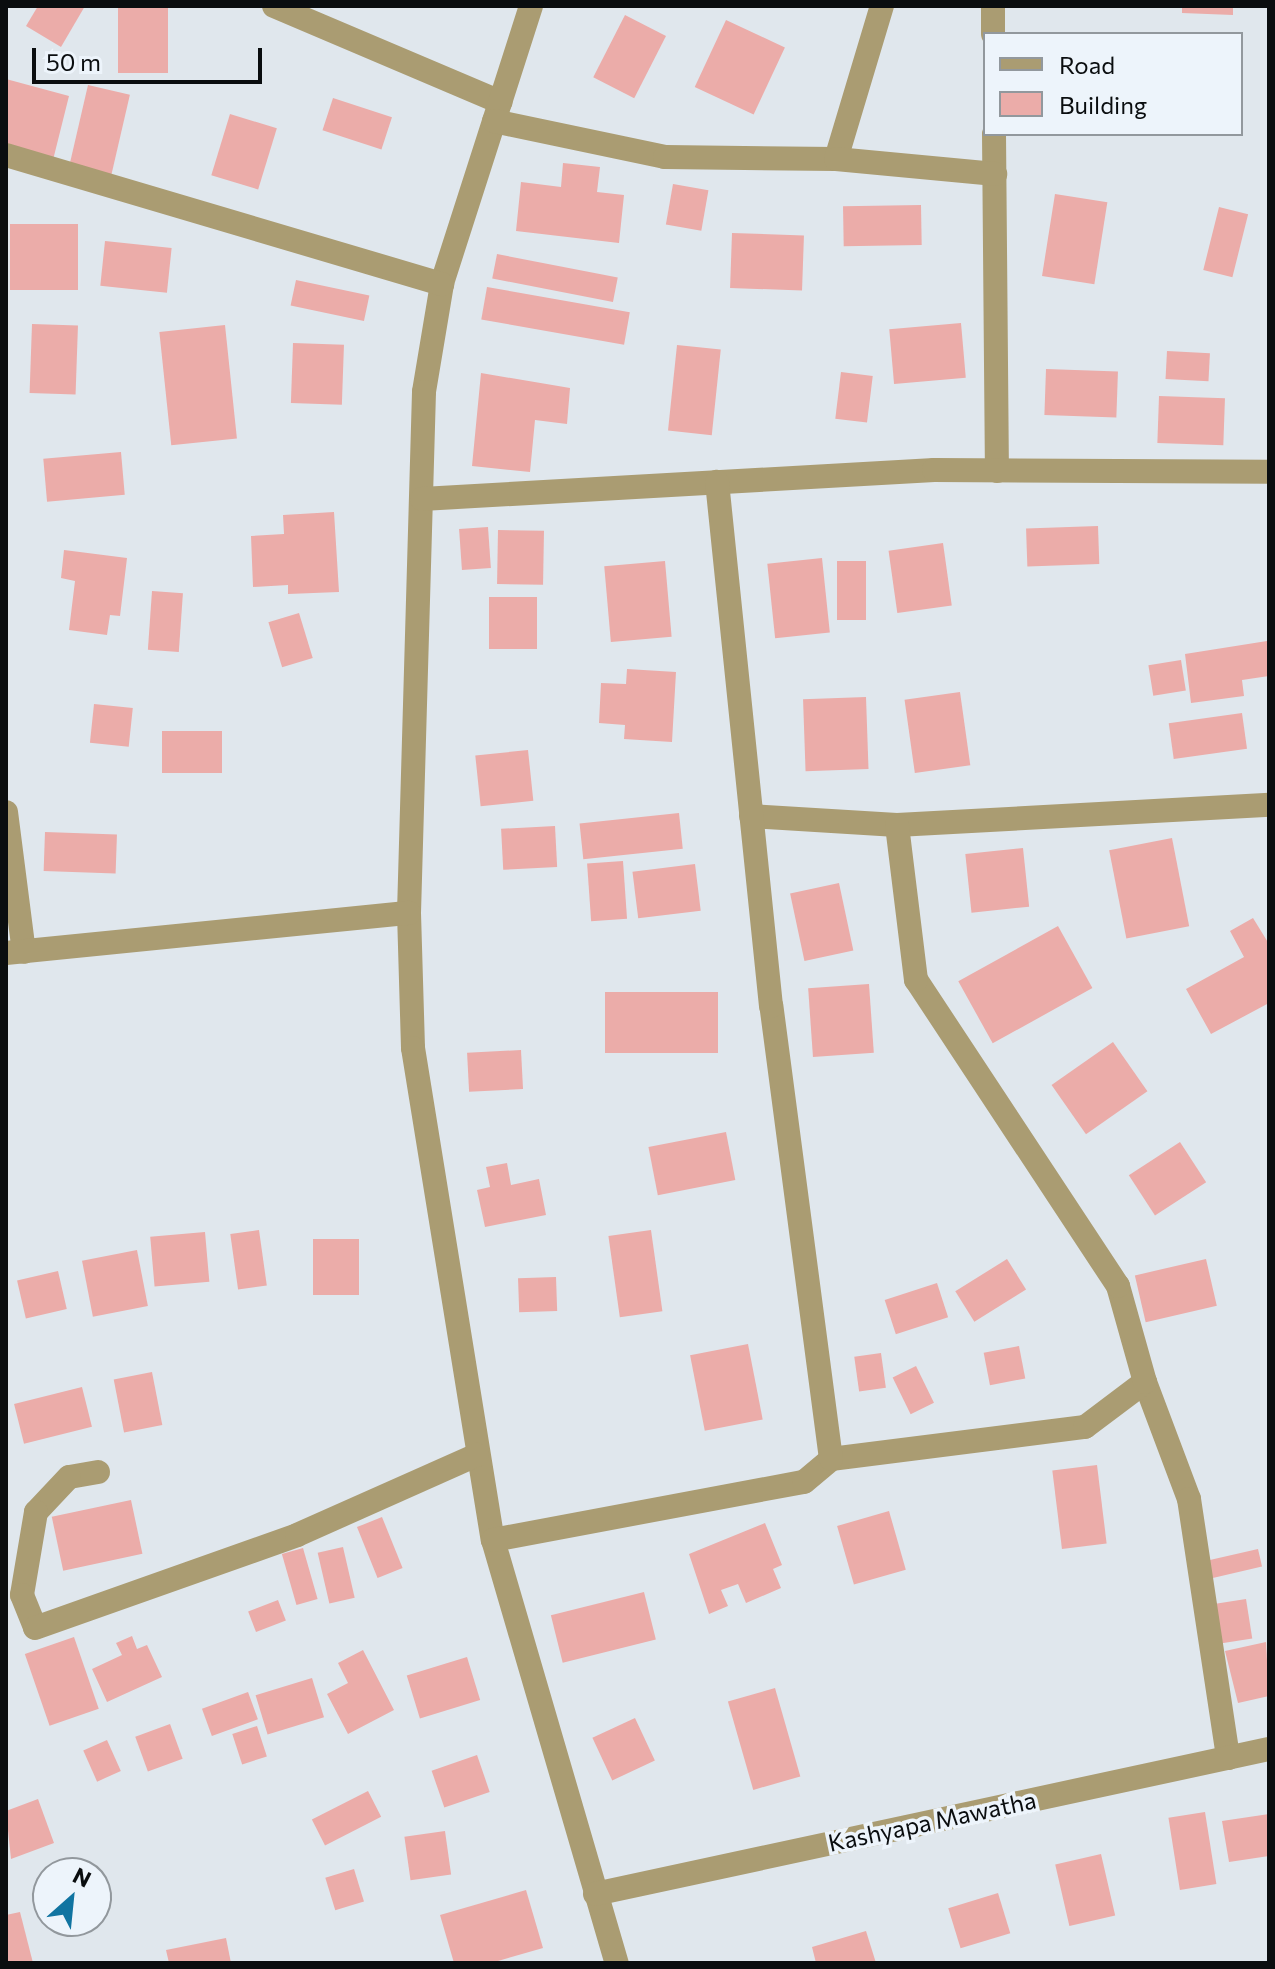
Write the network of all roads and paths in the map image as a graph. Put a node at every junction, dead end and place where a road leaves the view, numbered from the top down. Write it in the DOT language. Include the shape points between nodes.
graph roads {
  1 [pos="274,6"];
  2 [pos="531,6"];
  3 [pos="882,6"];
  4 [pos="993,6"];
  5 [pos="993,32"];
  6 [pos="497,111"];
  7 [pos="994,136"];
  8 [pos="6,155"];
  9 [pos="836,159"];
  10 [pos="995,174"];
  11 [pos="442,284"];
  12 [pos="997,471"];
  13 [pos="1269,472"];
  14 [pos="717,482"];
  15 [pos="422,499"];
  16 [pos="1269,805"];
  17 [pos="6,812"];
  18 [pos="751,816"];
  19 [pos="897,825"];
  20 [pos="409,913"];
  21 [pos="15,952"];
  22 [pos="1145,1382"];
  23 [pos="477,1455"];
  24 [pos="831,1459"];
  25 [pos="98,1472"];
  26 [pos="493,1540"];
  27 [pos="1269,1749"];
  28 [pos="1228,1758"];
  29 [pos="595,1894"];
  30 [pos="617,1963"];
  1 -- 6 [label="street"];
  2 -- 6 [label="street"];
  3 -- 9 [label="street"];
  4 -- 5 [label="street"];
  6 -- 9 [label="street" via="665,157"];
  6 -- 11 [label="street"];
  7 -- 10 [label="street"];
  8 -- 11 [label="street"];
  9 -- 10 [label="street"];
  10 -- 12 [label="street"];
  11 -- 15 [label="street" via="424,392"];
  12 -- 13 [label="street"];
  12 -- 14 [label="street"];
  14 -- 15 [label="street"];
  14 -- 18 [label="street"];
  15 -- 20 [label="street"];
  16 -- 19 [label="street"];
  17 -- 21 [label="street"];
  18 -- 19 [label="street"];
  18 -- 24 [label="street"];
  19 -- 22 [label="street" via="916,980 1118,1286"];
  20 -- 21 [label="street"];
  20 -- 23 [label="street" via="413,1048"];
  22 -- 24 [label="street" via="1085,1427"];
  22 -- 28 [label="street" via="1189,1499"];
  23 -- 25 [label="street" via="297,1535 35,1628 22,1595 36,1512 69,1477"];
  23 -- 26 [label="street"];
  24 -- 26 [label="street" via="804,1482"];
  26 -- 29 [label="street"];
  27 -- 28 [label="street, Kashyapa Mawatha"];
  28 -- 29 [label="street, Kashyapa Mawatha"];
  29 -- 30 [label="street"];
}
